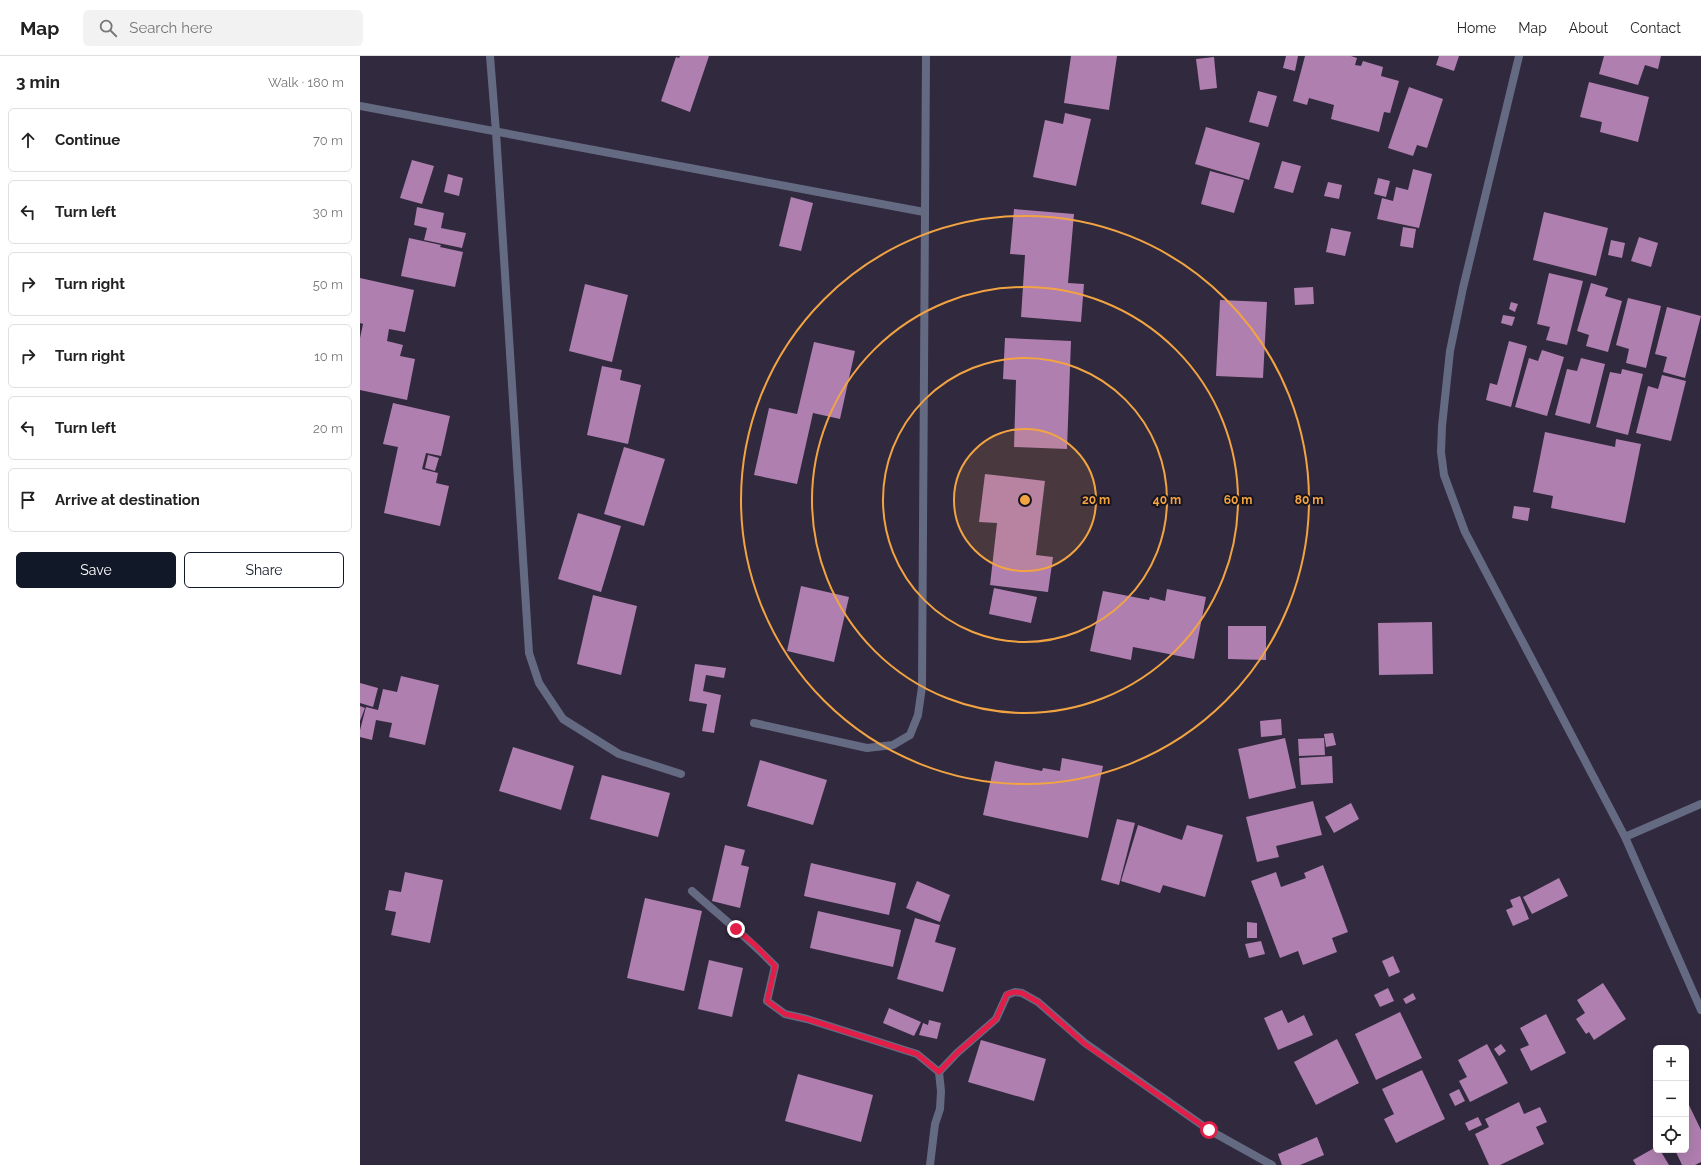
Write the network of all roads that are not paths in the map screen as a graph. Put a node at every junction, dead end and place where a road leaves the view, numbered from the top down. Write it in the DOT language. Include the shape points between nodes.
graph roads {
  1 [pos="490,56"];
  2 [pos="926,56"];
  3 [pos="1519,56"];
  4 [pos="360,106"];
  5 [pos="496,132"];
  6 [pos="924,212"];
  7 [pos="754,723"];
  8 [pos="682,774"];
  9 [pos="1701,804"];
  10 [pos="1625,837"];
  11 [pos="692,891"];
  12 [pos="1701,1010"];
  13 [pos="939,1072"];
  14 [pos="930,1165"];
  15 [pos="1272,1165"];
  1 -- 5 [label="street"];
  2 -- 6 [label="street"];
  3 -- 10 [label="street" via="1450,351 1442,426 1441,452 1444,475 1465,532"];
  4 -- 5 [label="street"];
  5 -- 6 [label="street"];
  5 -- 8 [label="street" via="528,653 539,683 563,719 619,754"];
  6 -- 7 [label="street" via="922,687 918,715 910,735 893,745 867,748"];
  9 -- 10 [label="street"];
  10 -- 12 [label="street"];
  11 -- 13 [label="street" via="755,945 775,966 767,1001 785,1014 917,1054"];
  13 -- 14 [label="street" via="940,1109 935,1124"];
  13 -- 15 [label="street" via="996,1019 1007,994 1022,993 1038,1002 1085,1044 1209,1130"];
}
